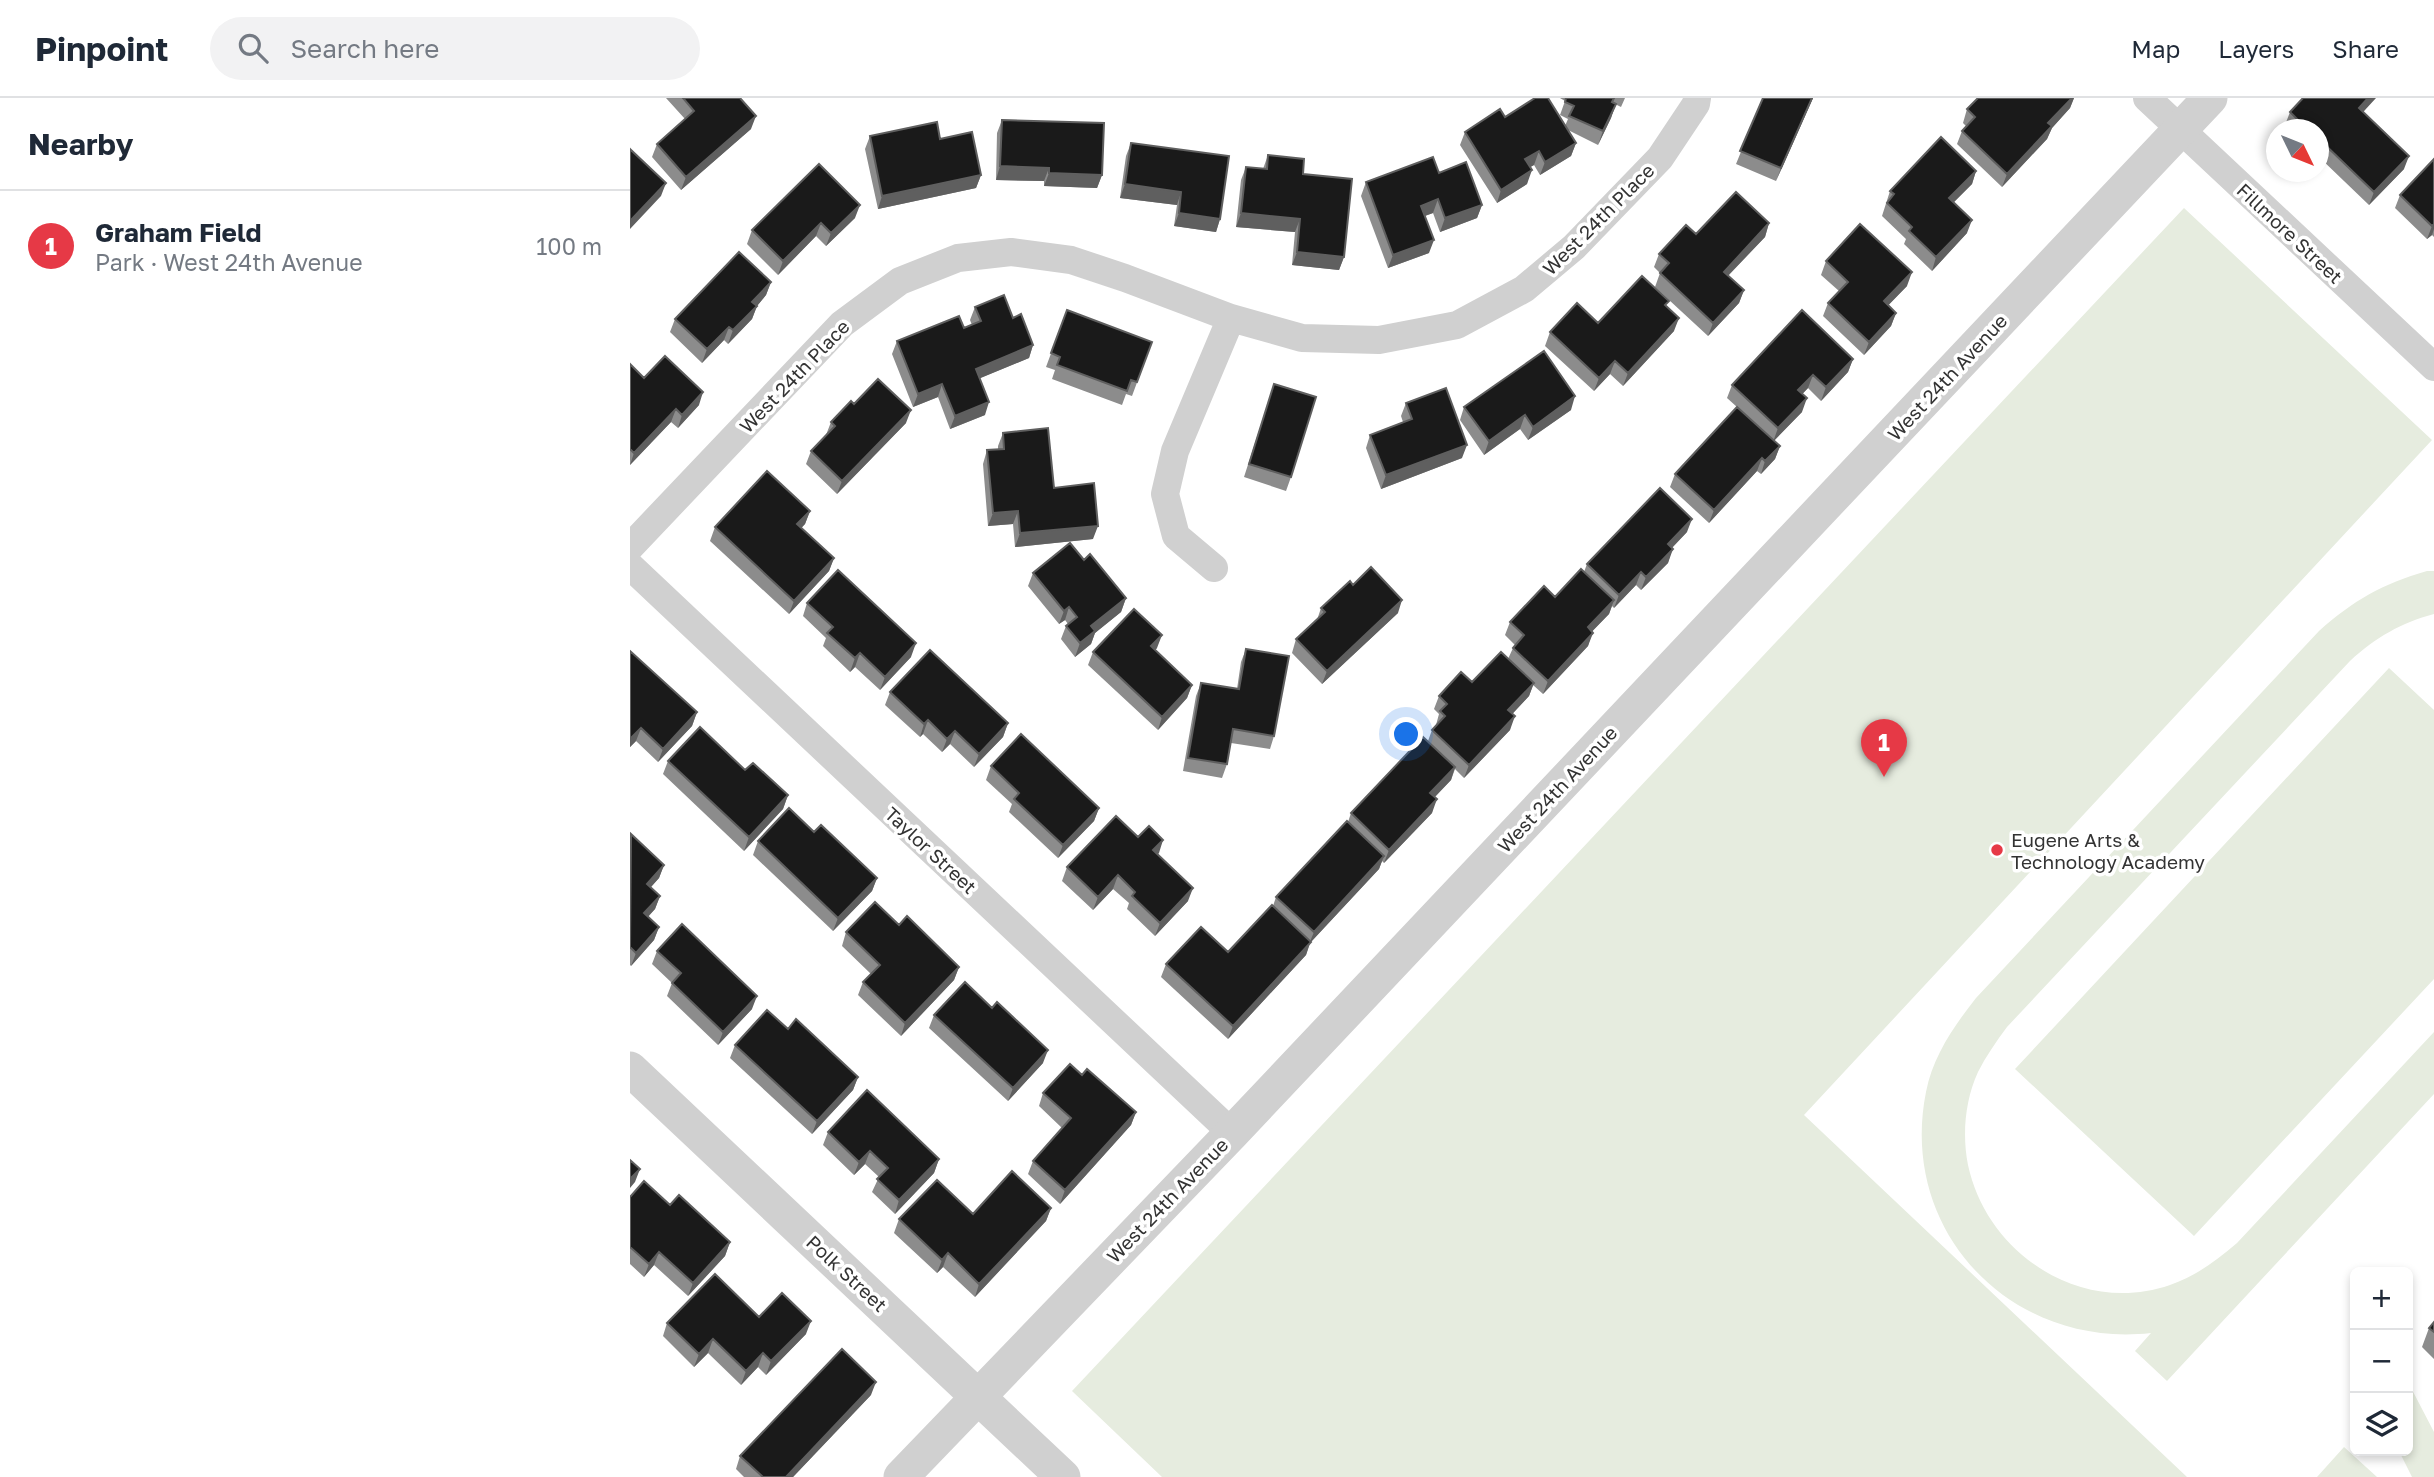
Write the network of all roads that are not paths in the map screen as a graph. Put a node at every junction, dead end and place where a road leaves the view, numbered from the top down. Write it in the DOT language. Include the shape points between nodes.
graph roads {
  1 [pos="1697,98"];
  2 [pos="2147,98"];
  3 [pos="2210,98"];
  4 [pos="2180,130"];
  5 [pos="1231,318"];
  6 [pos="2434,367"];
  7 [pos="630,547"];
  8 [pos="630,566"];
  9 [pos="1214,568"];
  10 [pos="630,1069"];
  11 [pos="1232,1133"];
  12 [pos="977,1396"];
  13 [pos="901,1477"];
  14 [pos="1063,1477"];
  1 -- 5 [label="street, West 24th Place" via="1660,158 1574,247 1524,289 1457,325 1379,340 1302,338"];
  2 -- 4 [label="street, Fillmore Street"];
  3 -- 4 [label="street, West 24th Avenue"];
  4 -- 6 [label="street, Fillmore Street"];
  4 -- 11 [label="street, West 24th Avenue"];
  5 -- 7 [label="street, West 24th Place" via="1070,260 1011,252 958,258 900,281 842,324"];
  5 -- 9 [label="street" via="1175,451 1165,494 1176,536"];
  8 -- 11 [label="street, Taylor Street"];
  10 -- 12 [label="street, Polk Street"];
  11 -- 12 [label="street, West 24th Avenue"];
  12 -- 13 [label="street, West 24th Avenue"];
  12 -- 14 [label="street, Polk Street"];
}
